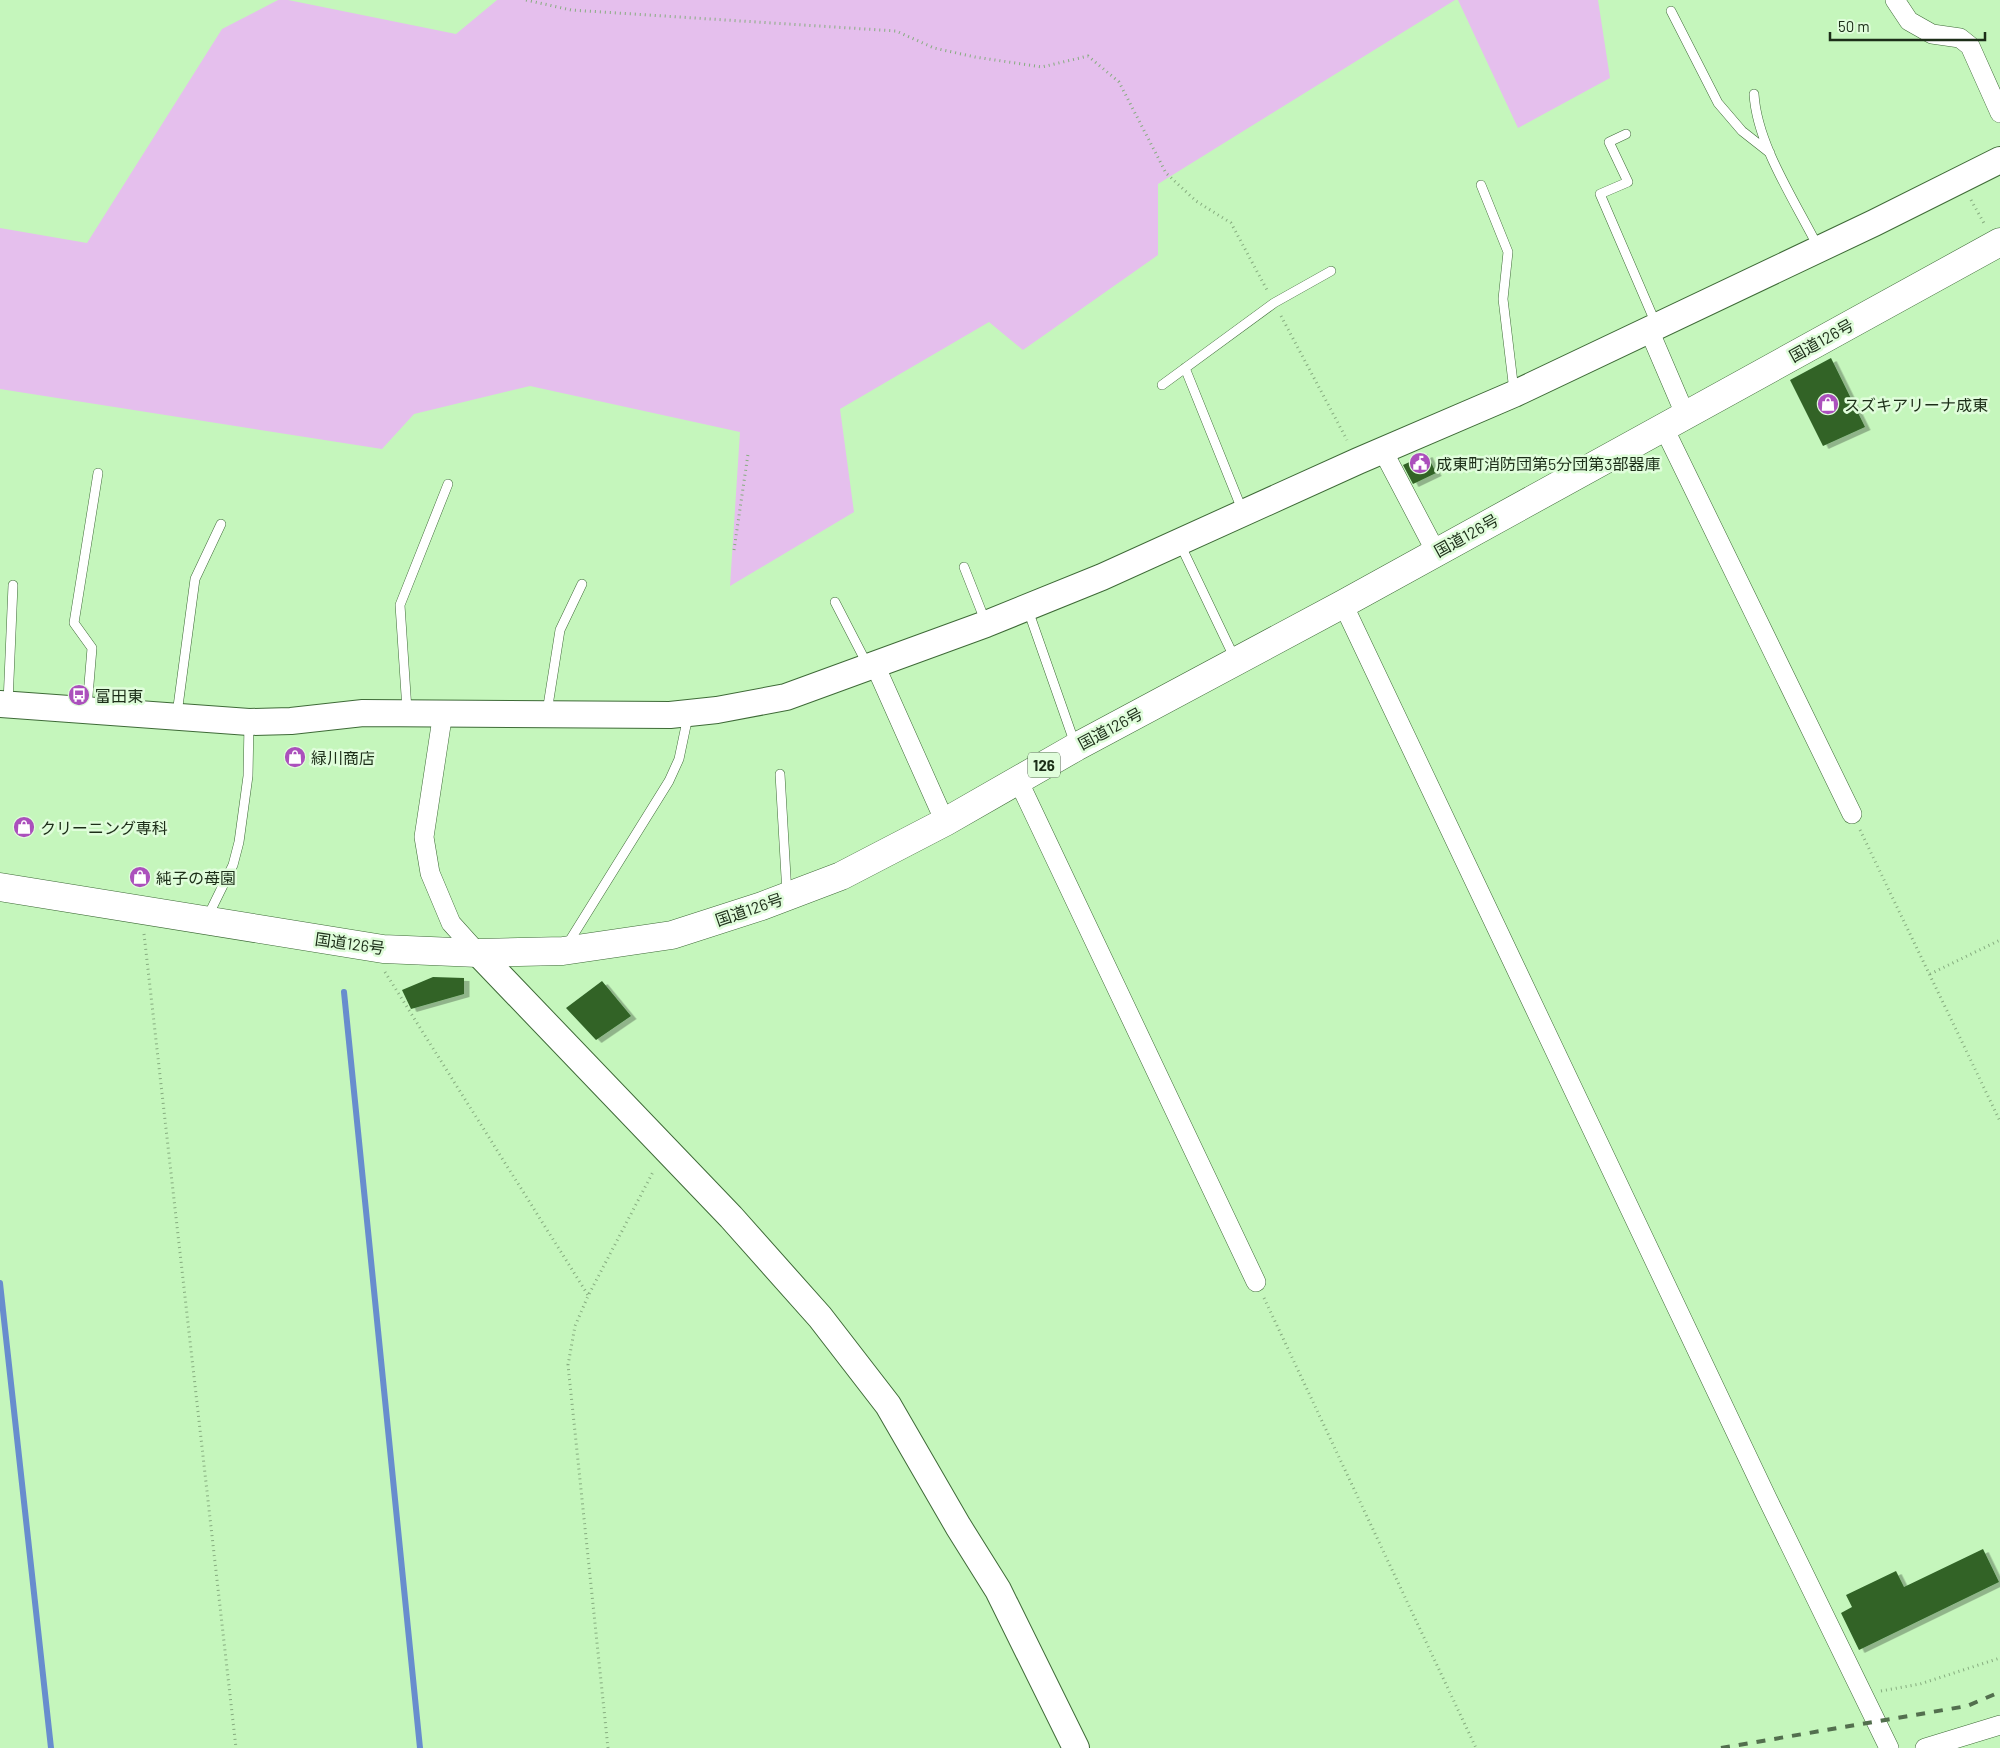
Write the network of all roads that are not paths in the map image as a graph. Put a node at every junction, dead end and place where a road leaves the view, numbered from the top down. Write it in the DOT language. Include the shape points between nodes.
graph roads {
  1 [pos="1895,0"];
  2 [pos="1671,11"];
  3 [pos="1754,94"];
  4 [pos="2000,113"];
  5 [pos="1626,134"];
  6 [pos="1770,153"];
  7 [pos="2000,160"];
  8 [pos="1481,185"];
  9 [pos="1998,243"];
  10 [pos="1819,249"];
  11 [pos="1331,271"];
  12 [pos="1653,328"];
  13 [pos="1185,368"];
  14 [pos="1162,385"];
  15 [pos="1514,394"];
  16 [pos="1674,420"];
  17 [pos="1383,451"];
  18 [pos="98,473"];
  19 [pos="448,484"];
  20 [pos="1243,513"];
  21 [pos="221,524"];
  22 [pos="1179,541"];
  23 [pos="1436,552"];
  24 [pos="964,567"];
  25 [pos="582,584"];
  26 [pos="13,586"];
  27 [pos="835,602"];
  28 [pos="1343,604"];
  29 [pos="1028,607"];
  30 [pos="986,624"];
  31 [pos="1236,661"];
  32 [pos="872,667"];
  33 [pos="4,704"];
  34 [pos="87,710"];
  35 [pos="408,712"];
  36 [pos="443,712"];
  37 [pos="689,713"];
  38 [pos="547,714"];
  39 [pos="176,716"];
  40 [pos="249,722"];
  41 [pos="1076,747"];
  42 [pos="780,774"];
  43 [pos="1018,780"];
  44 [pos="1852,814"];
  45 [pos="945,822"];
  46 [pos="0,887"];
  47 [pos="787,897"];
  48 [pos="206,920"];
  49 [pos="563,951"];
  50 [pos="478,953"];
  51 [pos="1256,1282"];
  52 [pos="2000,1725"];
  53 [pos="1076,1748"];
  54 [pos="1889,1748"];
  55 [pos="1925,1748"];
  1 -- 4 [label="street" via="1909,20 1932,34 1960,38 1970,46"];
  2 -- 6 [label="lane" via="1718,102 1742,131"];
  3 -- 6 [label="lane" via="1755,113"];
  5 -- 12 [label="lane" via="1609,142 1628,182 1600,194"];
  6 -- 10 [label="lane"];
  7 -- 10 [label="street"];
  8 -- 15 [label="lane" via="1508,252 1503,299"];
  9 -- 16 [label="highway, 国道126号 / 126"];
  10 -- 12 [label="street"];
  11 -- 13 [label="lane" via="1274,303"];
  12 -- 15 [label="street"];
  12 -- 16 [label="street"];
  13 -- 14 [label="lane"];
  13 -- 20 [label="lane"];
  15 -- 17 [label="street"];
  16 -- 23 [label="highway, 国道126号 / 126"];
  16 -- 44 [label="street"];
  17 -- 20 [label="street"];
  17 -- 23 [label="street"];
  18 -- 34 [label="lane" via="74,623 92,648"];
  19 -- 35 [label="lane" via="400,605"];
  20 -- 22 [label="street"];
  21 -- 39 [label="lane" via="195,579"];
  22 -- 29 [label="street"];
  22 -- 31 [label="lane"];
  23 -- 28 [label="highway, 国道126号 / 126"];
  24 -- 30 [label="lane"];
  25 -- 38 [label="lane" via="560,630"];
  26 -- 33 [label="lane"];
  27 -- 32 [label="lane"];
  28 -- 31 [label="highway, 国道126号 / 126"];
  28 -- 54 [label="street"];
  29 -- 30 [label="street"];
  29 -- 41 [label="lane"];
  30 -- 32 [label="street"];
  31 -- 41 [label="highway, 国道126号 / 126"];
  32 -- 37 [label="street" via="786,697"];
  32 -- 45 [label="street"];
  33 -- 34 [label="street"];
  34 -- 39 [label="street"];
  35 -- 36 [label="street"];
  35 -- 40 [label="street"];
  36 -- 38 [label="street"];
  36 -- 50 [label="street" via="424,836 430,873 451,923"];
  37 -- 38 [label="street"];
  37 -- 49 [label="lane" via="679,759 668,781"];
  39 -- 40 [label="street"];
  40 -- 48 [label="lane" via="248,776 239,842 233,864"];
  41 -- 43 [label="highway, 国道126号 / 126"];
  42 -- 47 [label="lane"];
  43 -- 45 [label="highway, 国道126号 / 126"];
  43 -- 51 [label="street"];
  45 -- 47 [label="highway, 国道126号 / 126" via="841,876"];
  46 -- 48 [label="highway, 国道126号 / 126"];
  47 -- 49 [label="highway, 国道126号 / 126" via="672,935"];
  48 -- 50 [label="highway, 国道126号 / 126" via="383,948"];
  49 -- 50 [label="highway, 国道126号 / 126"];
  50 -- 53 [label="street" via="666,1148 820,1317 888,1405 998,1590"];
  52 -- 55 [label="street"];
}
